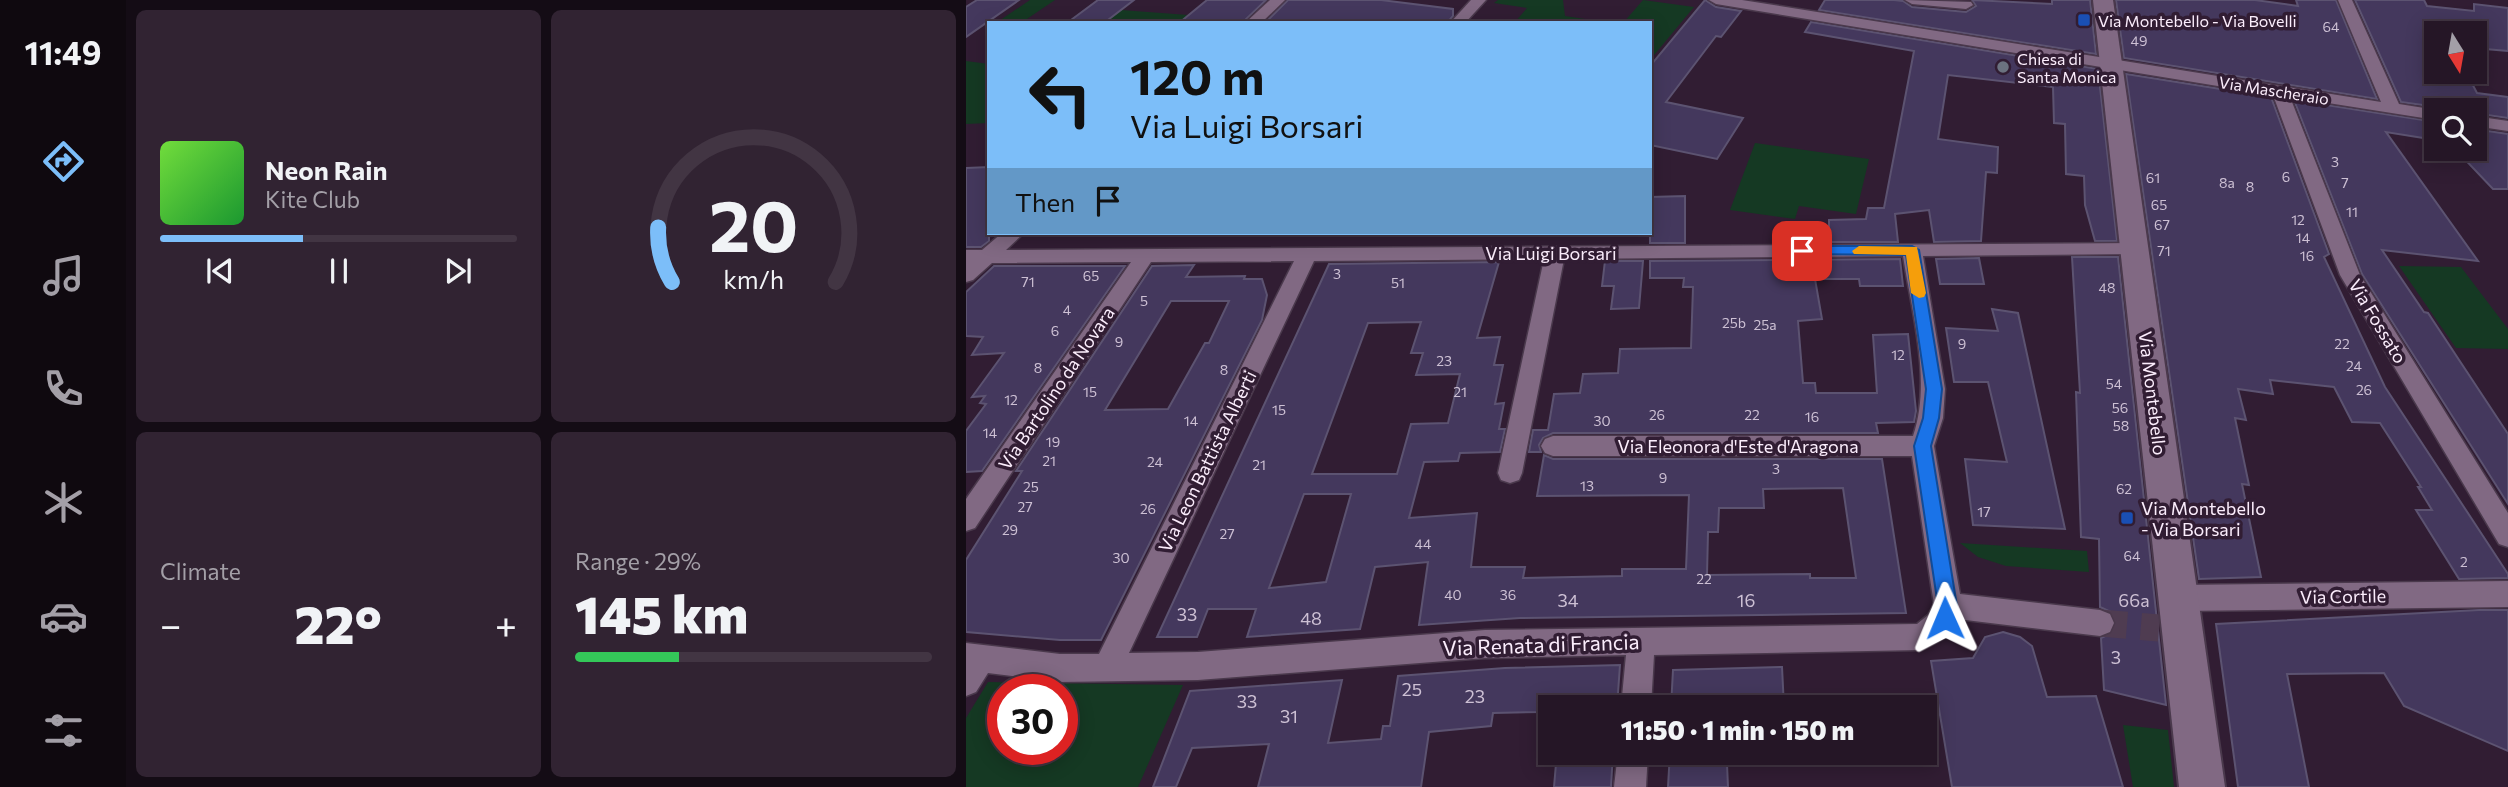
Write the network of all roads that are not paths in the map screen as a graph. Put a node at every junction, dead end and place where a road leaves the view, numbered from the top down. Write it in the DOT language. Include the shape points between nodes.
graph roads {
  1 [pos="1278,0"];
  2 [pos="1479,0"];
  3 [pos="1716,0"];
  4 [pos="1912,0"];
  5 [pos="2103,0"];
  6 [pos="2345,0"];
  7 [pos="1965,18"];
  8 [pos="1254,21"];
  9 [pos="1459,21"];
  10 [pos="2112,65"];
  11 [pos="2280,91"];
  12 [pos="2392,108"];
  13 [pos="2424,113"];
  14 [pos="2487,123"];
  15 [pos="2487,126"];
  16 [pos="2508,126"];
  17 [pos="2508,141"];
  18 [pos="1011,235"];
  19 [pos="2135,248"];
  20 [pos="1912,250"];
  21 [pos="1555,253"];
  22 [pos="1307,255"];
  23 [pos="1145,256"];
  24 [pos="976,257"];
  25 [pos="966,275"];
  26 [pos="1553,446"];
  27 [pos="1922,446"];
  28 [pos="1510,472"];
  29 [pos="966,520"];
  30 [pos="2508,536"];
  31 [pos="2508,594"];
  32 [pos="1948,606"];
  33 [pos="2173,619"];
  34 [pos="2100,622"];
  35 [pos="1641,640"];
  36 [pos="971,667"];
  37 [pos="1107,668"];
  38 [pos="1637,695"];
  39 [pos="1632,765"];
  40 [pos="1630,787"];
  41 [pos="2202,787"];
  1 -- 8 [label="street"];
  2 -- 9 [label="street"];
  3 -- 7 [label="street"];
  4 -- 7 [label="street"];
  5 -- 10 [label="street, Via Montebello"];
  6 -- 12 [label="street"];
  7 -- 10 [label="street"];
  10 -- 11 [label="street, Via Mascheraio"];
  10 -- 19 [label="street, Via Montebello"];
  11 -- 12 [label="street, Via Mascheraio"];
  11 -- 30 [label="street, Via Fossato" via="2350,275"];
  12 -- 13 [label="street, Via Mascheraio"];
  14 -- 16 [label="street"];
  15 -- 17 [label="street"];
  18 -- 24 [label="street"];
  19 -- 20 [label="street, Via Luigi Borsari"];
  19 -- 33 [label="street, Via Montebello"];
  20 -- 21 [label="street, Via Luigi Borsari"];
  20 -- 27 [label="street" via="1934,389"];
  21 -- 22 [label="street, Via Luigi Borsari"];
  21 -- 28 [label="street"];
  22 -- 23 [label="street, Via Luigi Borsari"];
  22 -- 37 [label="street, Via Leon Battista Alberti"];
  23 -- 24 [label="street, Via Luigi Borsari"];
  23 -- 29 [label="street, Via Bartolino da Novara"];
  24 -- 25 [label="street"];
  26 -- 27 [label="street, Via Eleonora d'Este d'Aragona"];
  27 -- 32 [label="street"];
  31 -- 33 [label="street, Via Cortile"];
  32 -- 34 [label="street"];
  32 -- 35 [label="street, Via Renata di Francia" via="1940,625 1920,637"];
  33 -- 41 [label="street, Via Montebello"];
  35 -- 37 [label="street, Via Renata di Francia" via="1485,644 1198,666"];
  35 -- 38 [label="street"];
  36 -- 37 [label="street, Via Renata di Francia"];
  39 -- 40 [label="street"];
}
